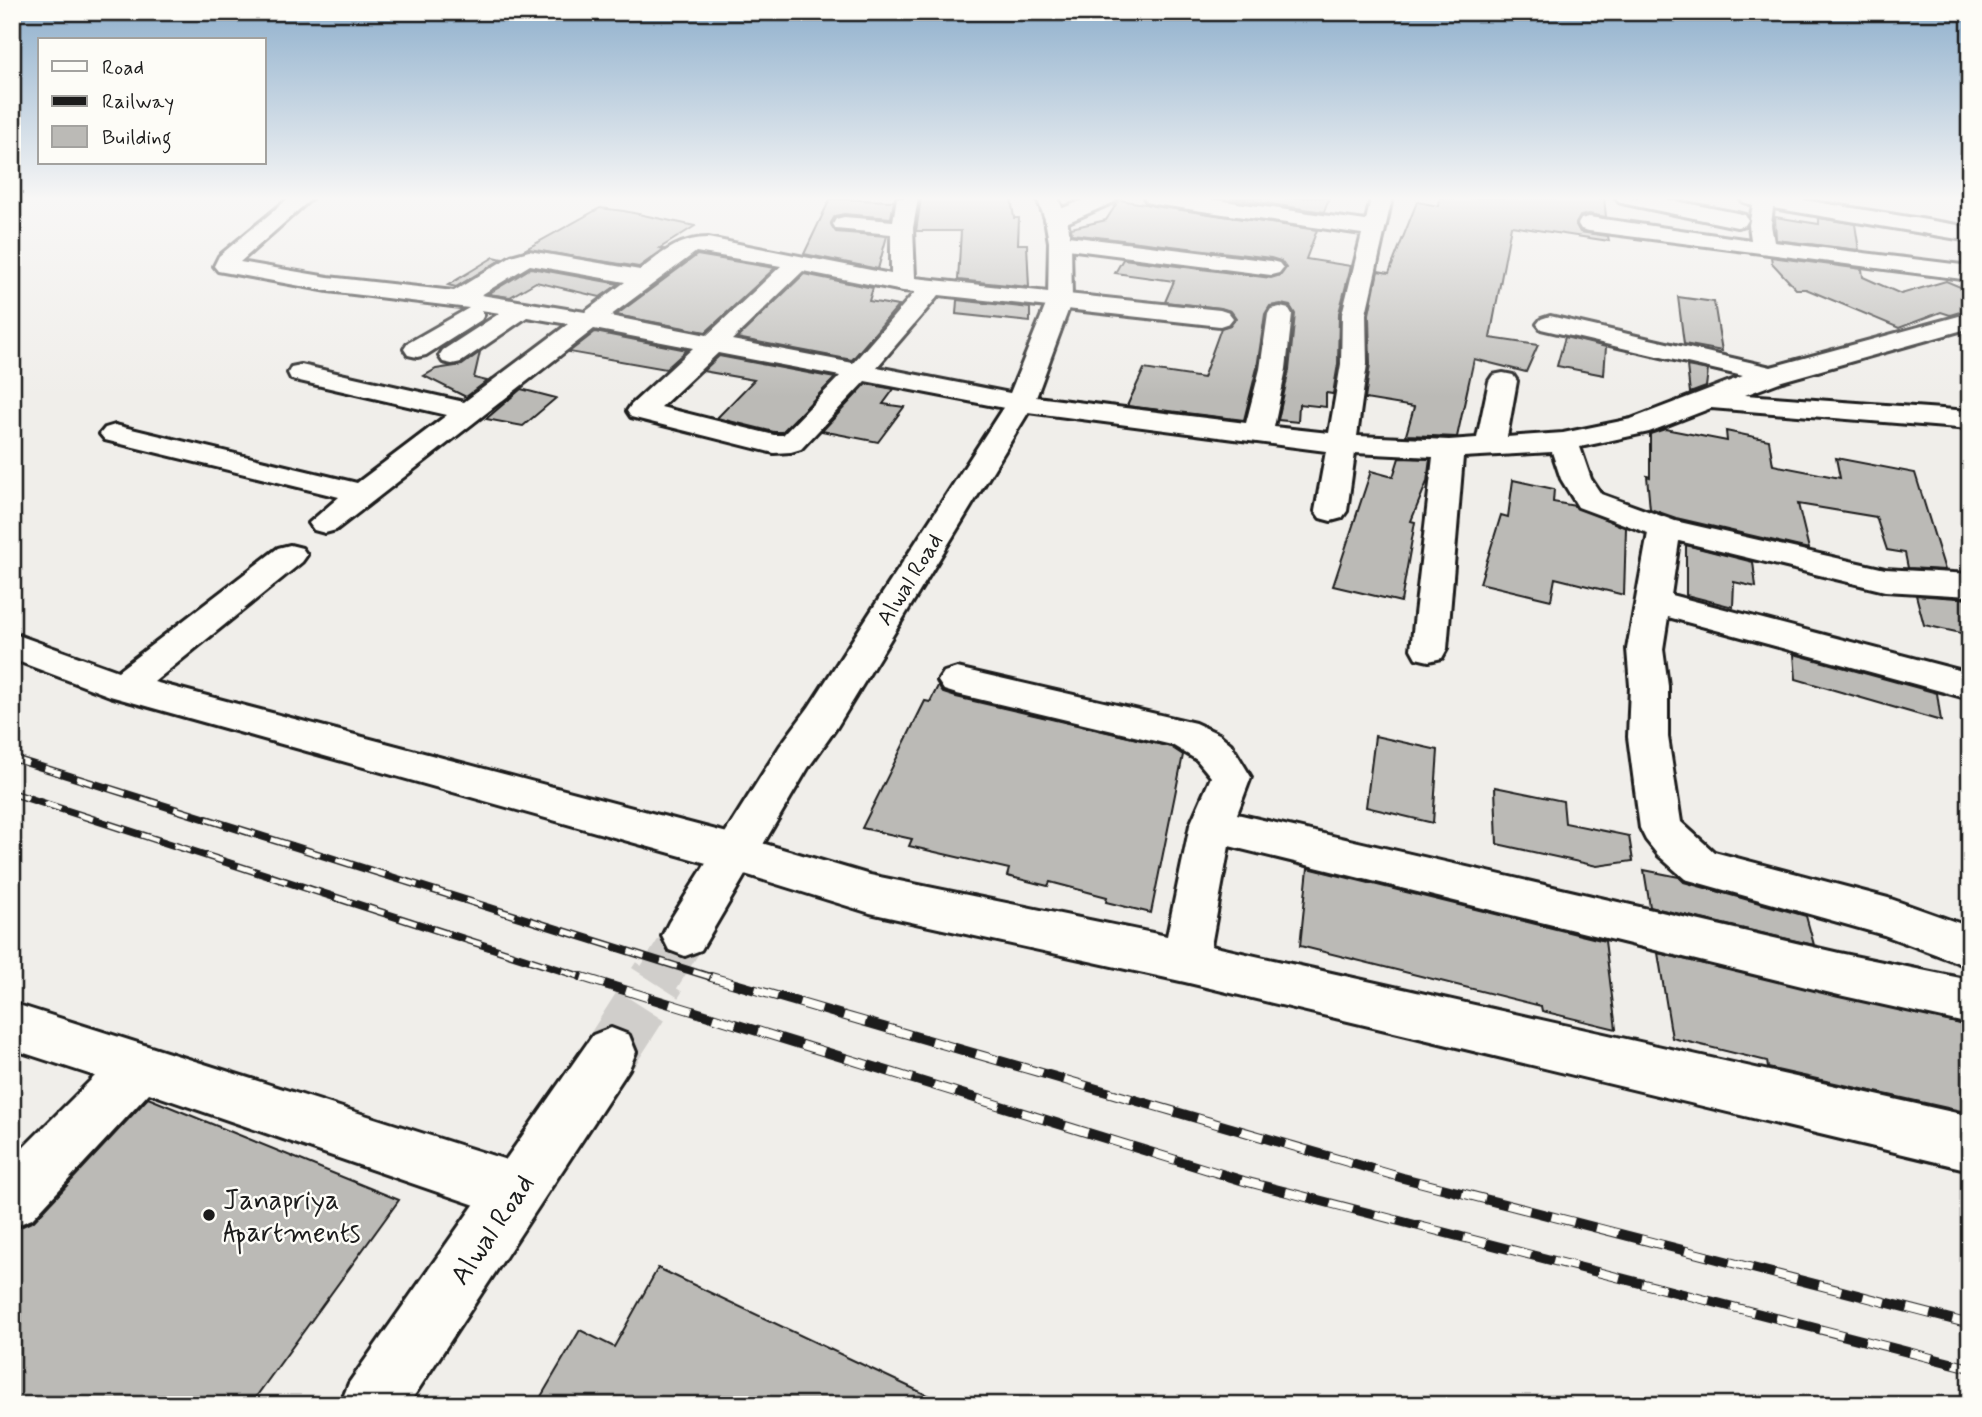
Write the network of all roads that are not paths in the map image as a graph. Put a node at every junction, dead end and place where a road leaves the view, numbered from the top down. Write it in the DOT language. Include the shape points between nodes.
graph roads {
  1 [pos="226,264"];
  2 [pos="524,264"];
  3 [pos="565,264"];
  4 [pos="663,264"];
  5 [pos="797,264"];
  6 [pos="903,264"];
  7 [pos="1058,264"];
  8 [pos="1254,264"];
  9 [pos="1365,264"];
  10 [pos="1920,264"];
  11 [pos="1271,268"];
  12 [pos="1970,273"];
  13 [pos="645,278"];
  14 [pos="903,284"];
  15 [pos="933,287"];
  16 [pos="1060,300"];
  17 [pos="491,308"];
  18 [pos="1280,314"];
  19 [pos="1220,318"];
  20 [pos="589,320"];
  21 [pos="1970,320"];
  22 [pos="1550,324"];
  23 [pos="711,344"];
  24 [pos="417,349"];
  25 [pos="452,356"];
  26 [pos="860,371"];
  27 [pos="301,373"];
  28 [pos="1772,375"];
  29 [pos="1503,381"];
  30 [pos="1704,400"];
  31 [pos="1020,403"];
  32 [pos="469,412"];
  33 [pos="1970,420"];
  34 [pos="1258,433"];
  35 [pos="115,434"];
  36 [pos="1563,442"];
  37 [pos="1342,444"];
  38 [pos="1490,447"];
  39 [pos="1449,449"];
  40 [pos="363,494"];
  41 [pos="1331,511"];
  42 [pos="325,523"];
  43 [pos="1665,528"];
  44 [pos="290,555"];
  45 [pos="1970,585"];
  46 [pos="1652,601"];
  47 [pos="12,645"];
  48 [pos="1429,649"];
  49 [pos="957,681"];
  50 [pos="1970,686"];
  51 [pos="123,687"];
  52 [pos="1211,825"];
  53 [pos="735,853"];
  54 [pos="685,936"];
  55 [pos="1970,947"];
  56 [pos="1185,961"];
  57 [pos="1970,1003"];
  58 [pos="12,1026"];
  59 [pos="611,1052"];
  60 [pos="141,1066"];
  61 [pos="1970,1143"];
  62 [pos="516,1191"];
  63 [pos="12,1199"];
  64 [pos="371,1405"];
  1 -- 17 [label="street"];
  2 -- 17 [label="street"];
  3 -- 13 [label="street"];
  4 -- 13 [label="street"];
  5 -- 14 [label="street"];
  5 -- 23 [label="street"];
  6 -- 14 [label="street"];
  7 -- 16 [label="street, Alwal Road"];
  8 -- 11 [label="street"];
  9 -- 37 [label="street" via="1354,314 1354,364"];
  10 -- 12 [label="street"];
  13 -- 20 [label="street"];
  14 -- 15 [label="street"];
  15 -- 16 [label="street"];
  15 -- 26 [label="street"];
  16 -- 19 [label="street"];
  16 -- 31 [label="street, Alwal Road"];
  17 -- 20 [label="street"];
  17 -- 24 [label="street"];
  17 -- 25 [label="street"];
  18 -- 34 [label="street"];
  20 -- 23 [label="street"];
  20 -- 32 [label="street"];
  21 -- 28 [label="street"];
  22 -- 28 [label="street"];
  23 -- 26 [label="street"];
  23 -- 26 [label="street" via="640,411 782,445 790,443"];
  26 -- 31 [label="street"];
  27 -- 32 [label="street"];
  28 -- 30 [label="street"];
  29 -- 38 [label="street"];
  30 -- 33 [label="street"];
  30 -- 36 [label="street" via="1639,426"];
  31 -- 34 [label="street"];
  31 -- 53 [label="street, Alwal Road"];
  32 -- 40 [label="street"];
  34 -- 37 [label="street"];
  35 -- 40 [label="street"];
  36 -- 38 [label="street"];
  36 -- 43 [label="street" via="1576,480 1589,500"];
  37 -- 39 [label="street"];
  37 -- 41 [label="street"];
  38 -- 39 [label="street"];
  39 -- 48 [label="street"];
  40 -- 42 [label="street"];
  43 -- 45 [label="street" via="1885,580"];
  43 -- 46 [label="street"];
  44 -- 51 [label="street"];
  46 -- 50 [label="street"];
  46 -- 55 [label="street" via="1645,649 1648,737 1661,828 1673,843 1701,866 1888,917"];
  47 -- 51 [label="street"];
  49 -- 52 [label="street" via="1204,742 1218,752 1231,777"];
  51 -- 53 [label="street"];
  52 -- 56 [label="street"];
  52 -- 57 [label="street"];
  53 -- 54 [label="street, Alwal Road"];
  53 -- 56 [label="street" via="870,894"];
  56 -- 61 [label="street"];
  58 -- 60 [label="street"];
  59 -- 62 [label="street, Alwal Road"];
  60 -- 62 [label="street"];
  60 -- 63 [label="street"];
  62 -- 64 [label="street, Alwal Road"];
}
